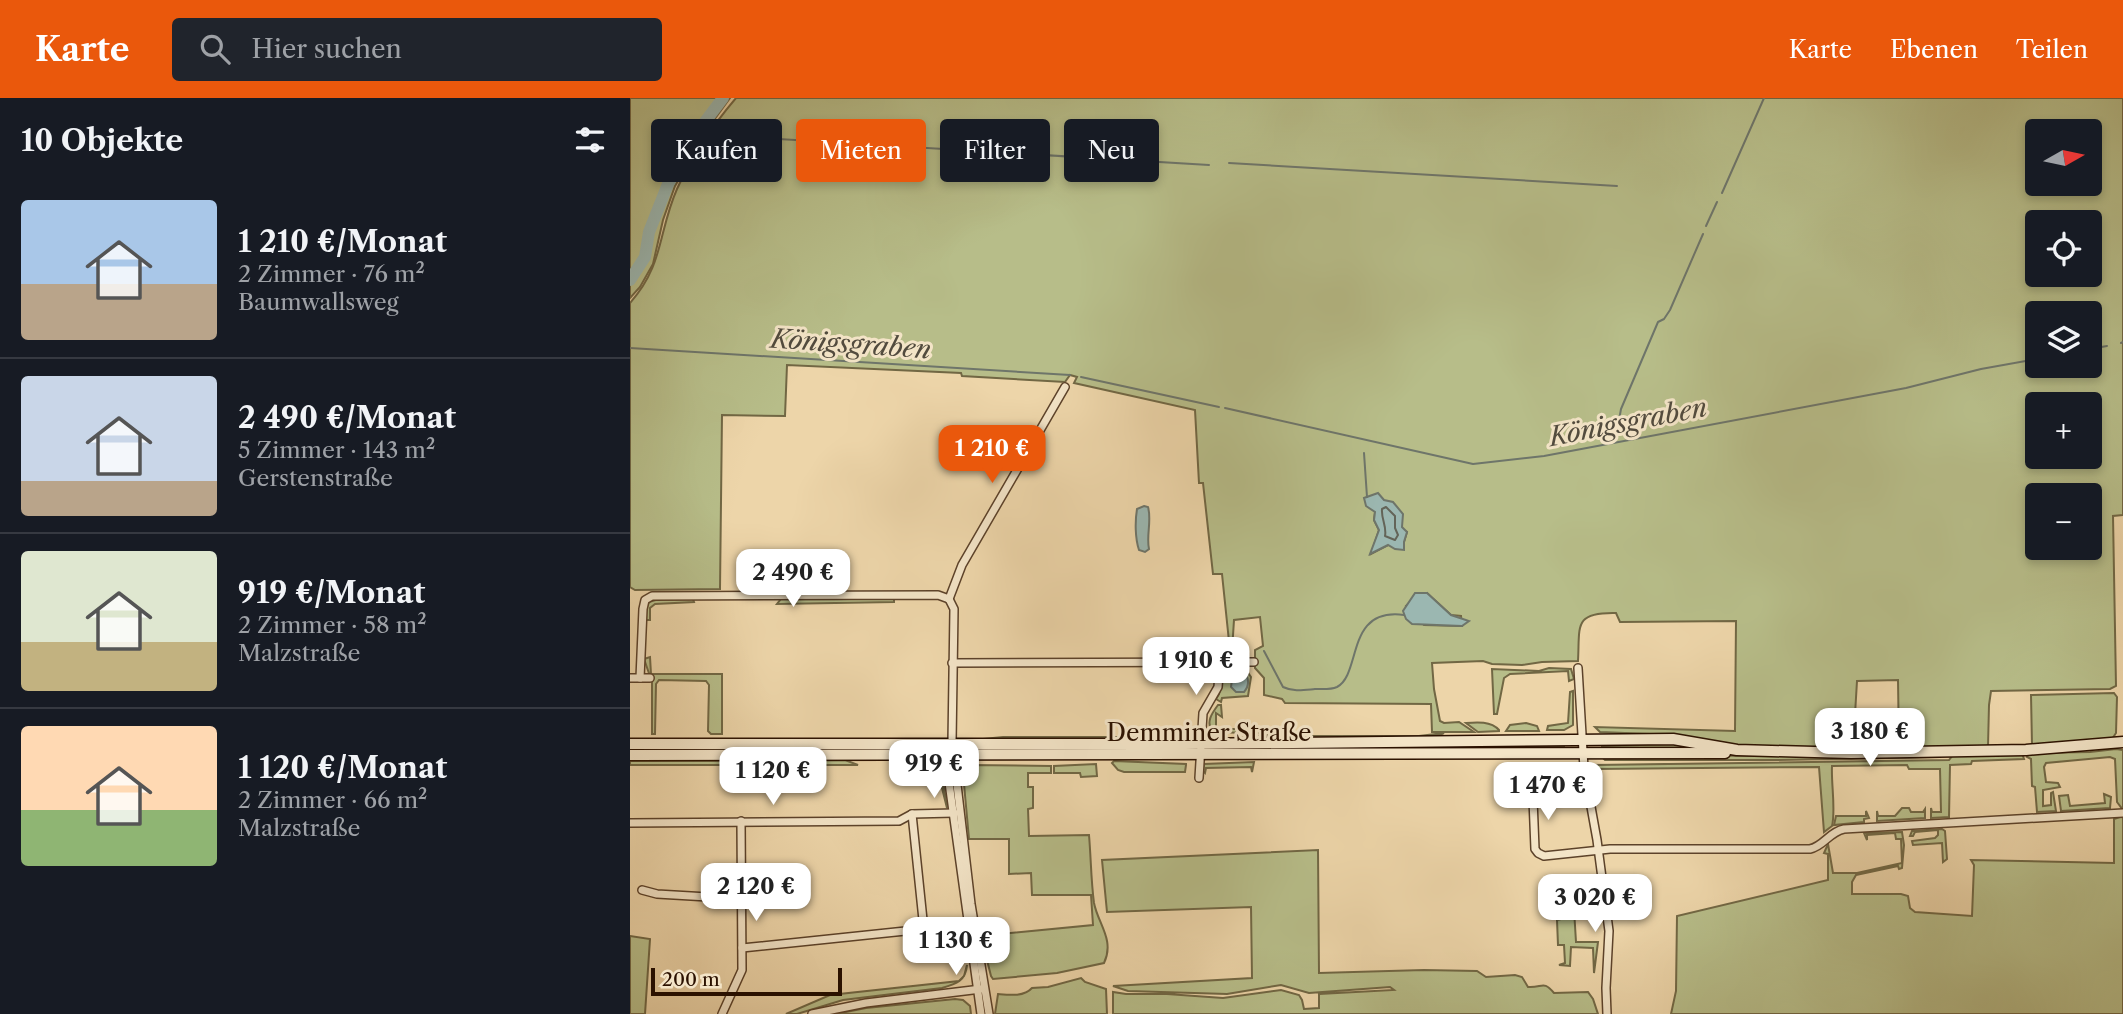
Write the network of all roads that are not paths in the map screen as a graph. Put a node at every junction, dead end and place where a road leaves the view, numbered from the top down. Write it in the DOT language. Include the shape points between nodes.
graph roads {
  1 [pos="1065,387"];
  2 [pos="949,599"];
  3 [pos="1220,662"];
  4 [pos="1254,662"];
  5 [pos="953,663"];
  6 [pos="1578,668"];
  7 [pos="630,678"];
  8 [pos="640,678"];
  9 [pos="650,678"];
  10 [pos="1582,739"];
  11 [pos="952,742"];
  12 [pos="2123,742"];
  13 [pos="1200,743"];
  14 [pos="630,744"];
  15 [pos="1583,752"];
  16 [pos="1789,752"];
  17 [pos="950,754"];
  18 [pos="630,755"];
  19 [pos="1200,755"];
  20 [pos="1199,778"];
  21 [pos="1534,799"];
  22 [pos="954,813"];
  23 [pos="2123,813"];
  24 [pos="912,814"];
  25 [pos="741,821"];
  26 [pos="630,823"];
  27 [pos="1598,850"];
  28 [pos="642,890"];
  29 [pos="742,899"];
  30 [pos="921,928"];
  31 [pos="954,933"];
  32 [pos="742,948"];
  33 [pos="981,989"];
  34 [pos="722,1014"];
  35 [pos="812,1014"];
  36 [pos="981,1014"];
  37 [pos="989,1014"];
  38 [pos="1607,1014"];
  1 -- 2 [label="street" via="962,565"];
  2 -- 5 [label="street" via="954,609"];
  2 -- 8 [label="street" via="938,595 652,596 645,600"];
  3 -- 4 [label="street"];
  3 -- 5 [label="street"];
  3 -- 13 [label="street" via="1218,687 1203,713"];
  5 -- 11 [label="street"];
  6 -- 10 [label="street"];
  7 -- 8 [label="street"];
  8 -- 9 [label="street"];
  10 -- 13 [label="main road, Demminer Straße"];
  10 -- 15 [label="street"];
  10 -- 16 [label="main road, Demminer Straße" via="1674,739"];
  11 -- 13 [label="main road, Demminer Straße"];
  11 -- 14 [label="main road, Demminer Straße"];
  11 -- 17 [label="street"];
  12 -- 16 [label="main road, Demminer Straße" via="1988,751"];
  13 -- 19 [label="street"];
  15 -- 16 [label="main road, Demminer Straße"];
  15 -- 19 [label="main road, Demminer Straße"];
  15 -- 27 [label="street"];
  17 -- 18 [label="main road, Demminer Straße"];
  17 -- 19 [label="main road, Demminer Straße"];
  17 -- 22 [label="street" via="947,768"];
  17 -- 33 [label="street"];
  19 -- 20 [label="street"];
  21 -- 27 [label="street" via="1538,853"];
  22 -- 24 [label="street"];
  22 -- 33 [label="street"];
  23 -- 27 [label="street" via="1843,829 1810,849"];
  24 -- 25 [label="street" via="899,821"];
  24 -- 30 [label="street"];
  25 -- 26 [label="street"];
  25 -- 29 [label="street"];
  27 -- 38 [label="street" via="1609,931"];
  28 -- 29 [label="street"];
  29 -- 32 [label="street"];
  30 -- 31 [label="street" via="929,934"];
  30 -- 32 [label="street"];
  32 -- 34 [label="street" via="741,975"];
  33 -- 35 [label="street" via="855,1004"];
  33 -- 36 [label="street"];
  33 -- 37 [label="street"];
}
